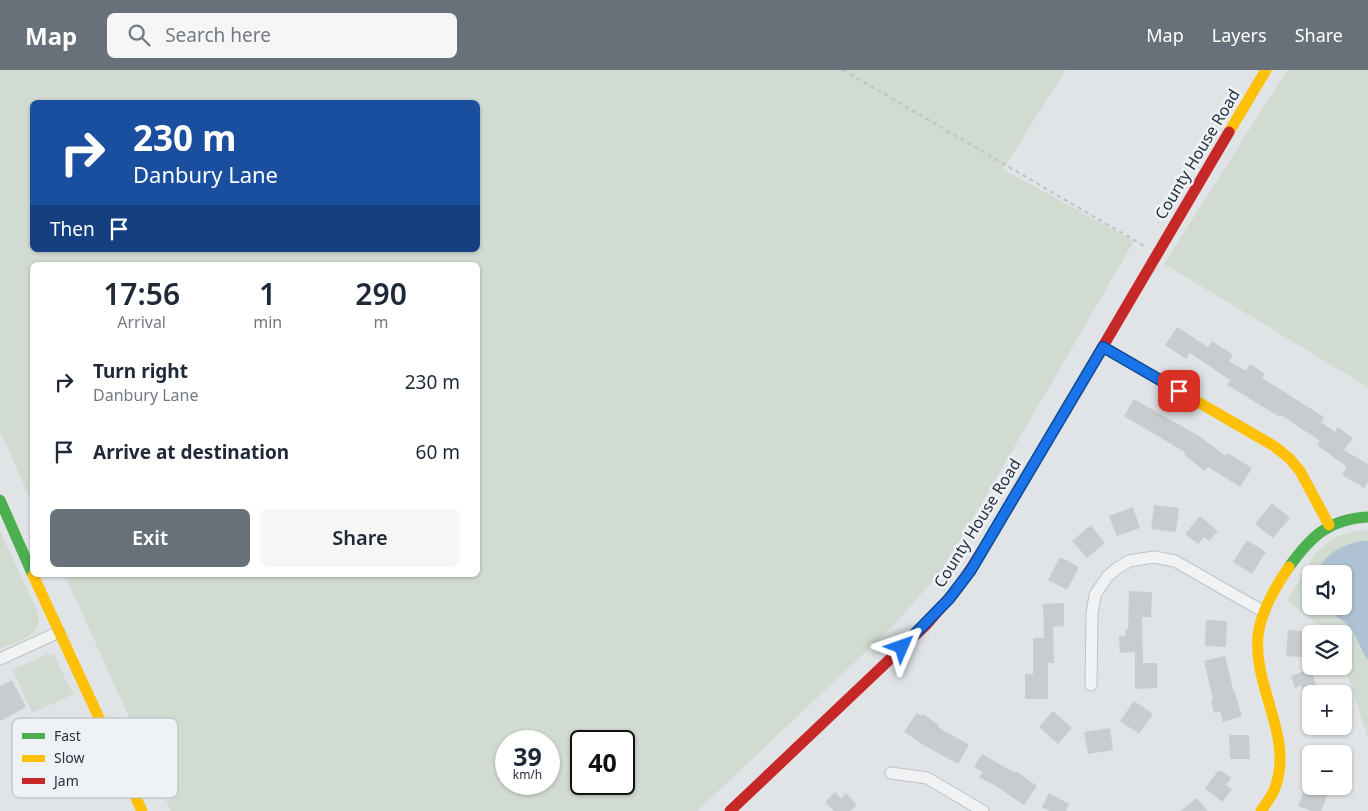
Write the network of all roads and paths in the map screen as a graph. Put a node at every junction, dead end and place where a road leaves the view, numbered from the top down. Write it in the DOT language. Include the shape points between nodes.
graph roads {
  1 [pos="843,70"];
  2 [pos="1266,70"];
  3 [pos="1156,254"];
  4 [pos="1103,347"];
  5 [pos="0,500"];
  6 [pos="1368,517"];
  7 [pos="1329,525"];
  8 [pos="30,567"];
  9 [pos="34,577"];
  10 [pos="1264,612"];
  11 [pos="59,632"];
  12 [pos="0,660"];
  13 [pos="1091,685"];
  14 [pos="99,718"];
  15 [pos="892,773"];
  16 [pos="136,798"];
  17 [pos="142,811"];
  18 [pos="730,811"];
  19 [pos="984,811"];
  20 [pos="1261,811"];
  1 -- 3 [label="path"];
  2 -- 3 [label="street, County House Road"];
  3 -- 4 [label="street, County House Road"];
  4 -- 7 [label="street" via="1290,458"];
  4 -- 18 [label="street, County House Road" via="983,549 949,599 927,624"];
  5 -- 8 [label="street"];
  6 -- 7 [label="street" via="1352,517"];
  7 -- 10 [label="street" via="1310,540 1293,562"];
  9 -- 11 [label="street"];
  10 -- 13 [label="street" via="1175,561 1154,557 1129,561 1107,577 1095,595"];
  10 -- 20 [label="street" via="1258,636 1258,661 1280,749 1281,772"];
  11 -- 12 [label="street"];
  11 -- 14 [label="street"];
  15 -- 19 [label="street" via="927,778"];
  16 -- 17 [label="street"];
}
